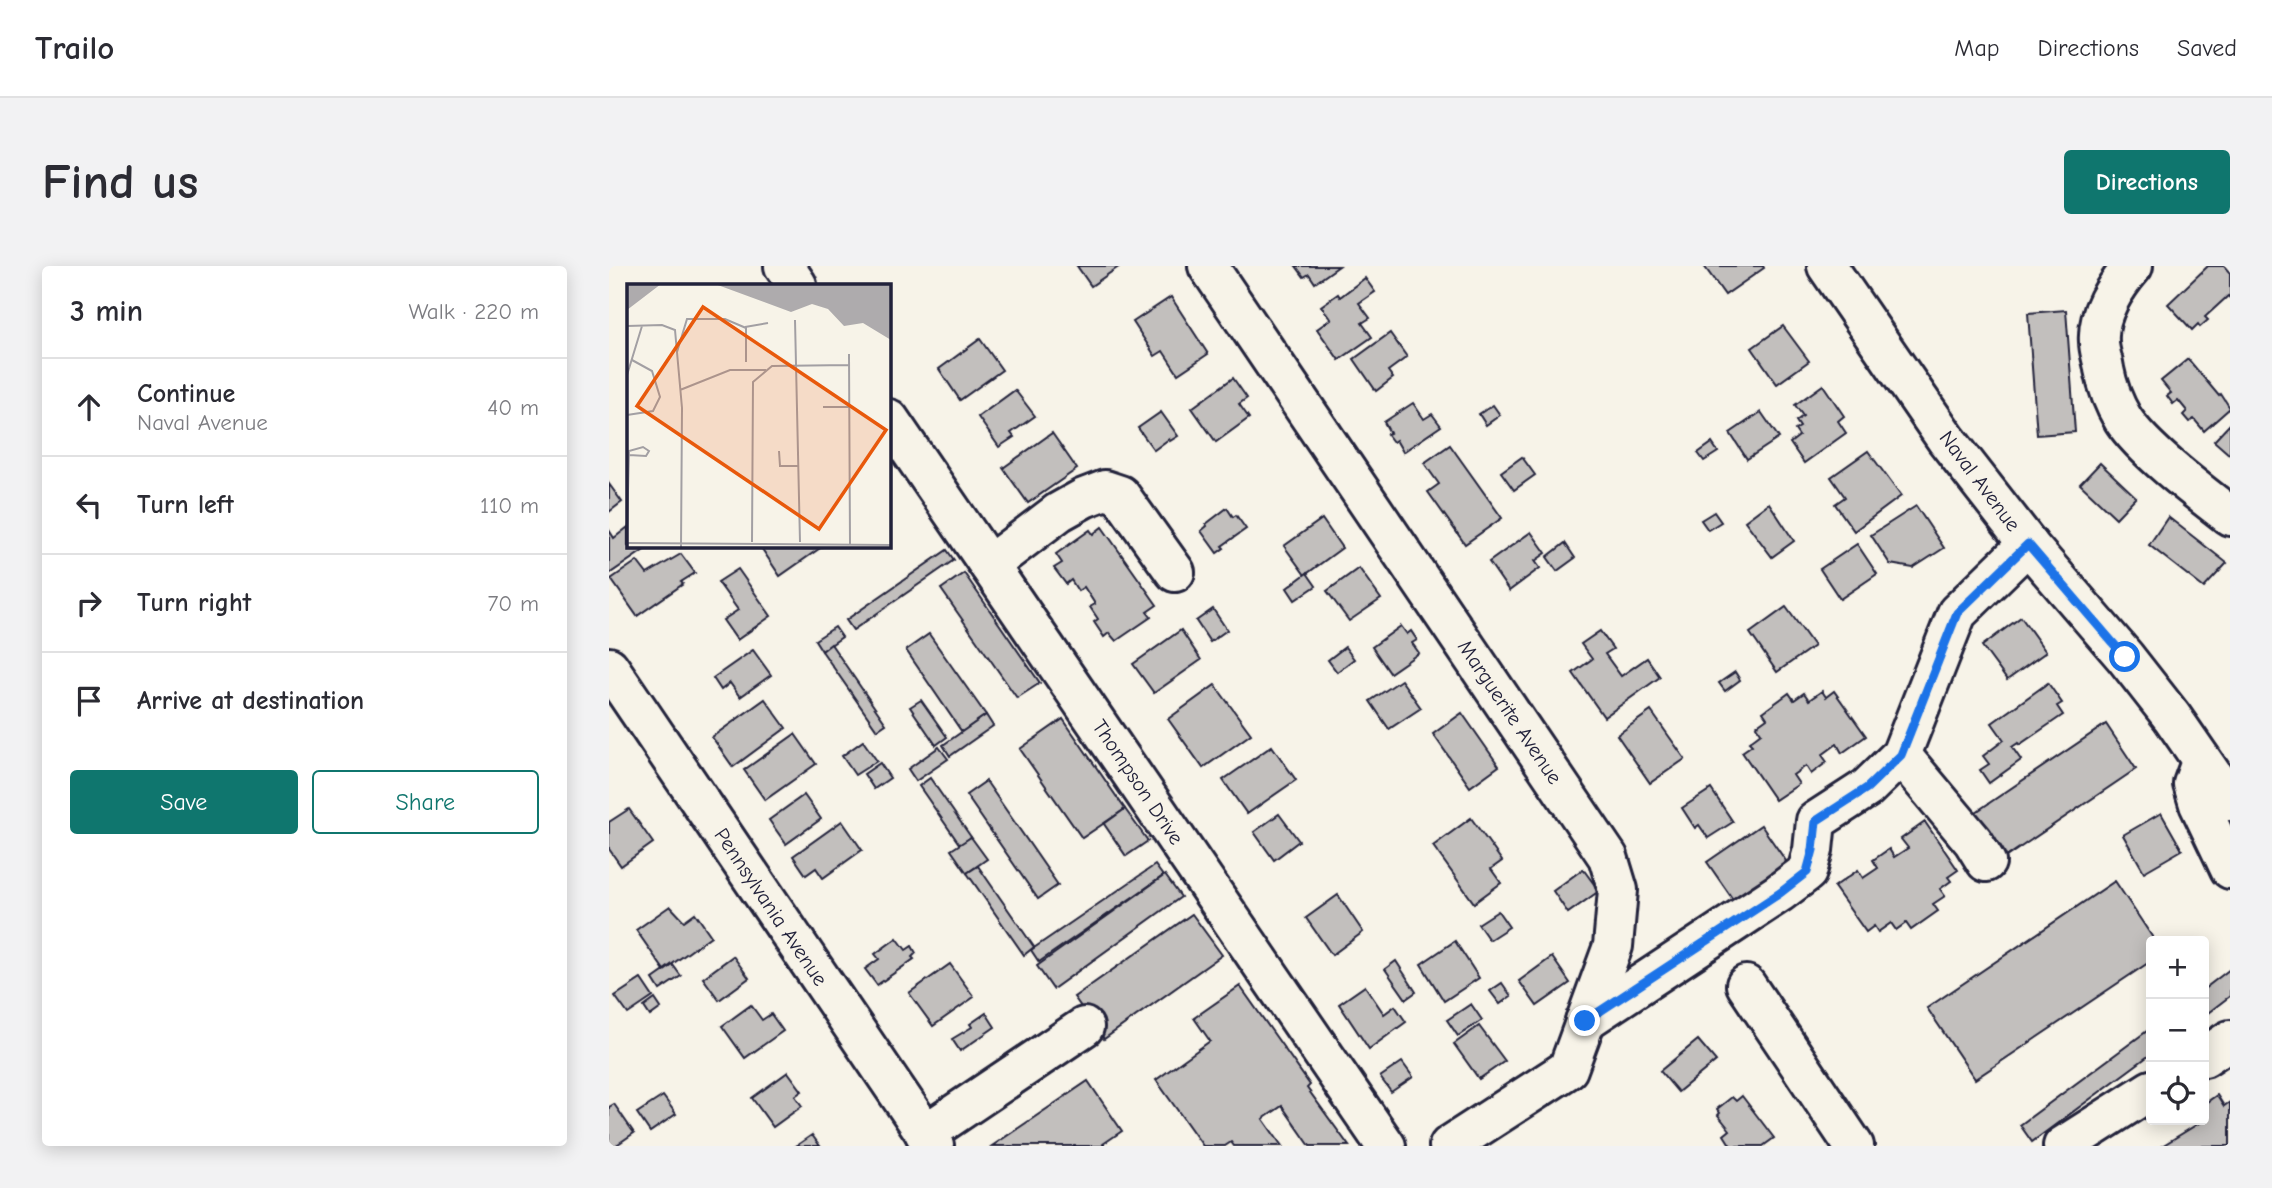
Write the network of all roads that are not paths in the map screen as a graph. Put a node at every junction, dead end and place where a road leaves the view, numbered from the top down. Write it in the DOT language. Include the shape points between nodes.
graph roads {
  1 [pos="784,266"];
  2 [pos="1208,266"];
  3 [pos="1827,266"];
  4 [pos="2133,266"];
  5 [pos="796,284"];
  6 [pos="891,422"];
  7 [pos="2230,516"];
  8 [pos="2028,544"];
  9 [pos="989,565"];
  10 [pos="1175,572"];
  11 [pos="609,667"];
  12 [pos="1901,755"];
  13 [pos="2201,762"];
  14 [pos="2230,801"];
  15 [pos="1986,862"];
  16 [pos="2230,869"];
  17 [pos="1746,985"];
  18 [pos="1585,1021"];
  19 [pos="1084,1027"];
  20 [pos="2230,1040"];
  21 [pos="2209,1054"];
  22 [pos="2146,1093"];
  23 [pos="930,1140"];
  24 [pos="1386,1146"];
  25 [pos="1449,1146"];
  26 [pos="1854,1146"];
  27 [pos="2063,1146"];
  1 -- 5 [label="street"];
  2 -- 18 [label="street, Marguerite Avenue" via="1608,857 1618,890 1613,946"];
  3 -- 8 [label="street, Naval Avenue" via="1947,439"];
  4 -- 7 [label="street" via="2106,303 2101,324 2099,342 2111,394 2123,419 2141,439"];
  6 -- 9 [label="street, Thompson Drive"];
  8 -- 12 [label="street" via="1957,613"];
  8 -- 13 [label="street, Naval Avenue" via="2172,717"];
  9 -- 10 [label="street" via="1059,512 1105,490 1120,495"];
  9 -- 24 [label="street, Thompson Drive"];
  11 -- 23 [label="street, Pennsylvania Avenue"];
  12 -- 15 [label="street"];
  12 -- 18 [label="street" via="1867,788 1816,821 1807,872"];
  13 -- 14 [label="street, Naval Avenue"];
  13 -- 16 [label="street" via="2193,784"];
  17 -- 26 [label="street"];
  18 -- 25 [label="street, Marguerite Avenue" via="1568,1069"];
  19 -- 23 [label="street"];
  20 -- 21 [label="street"];
  22 -- 27 [label="street"];
}
